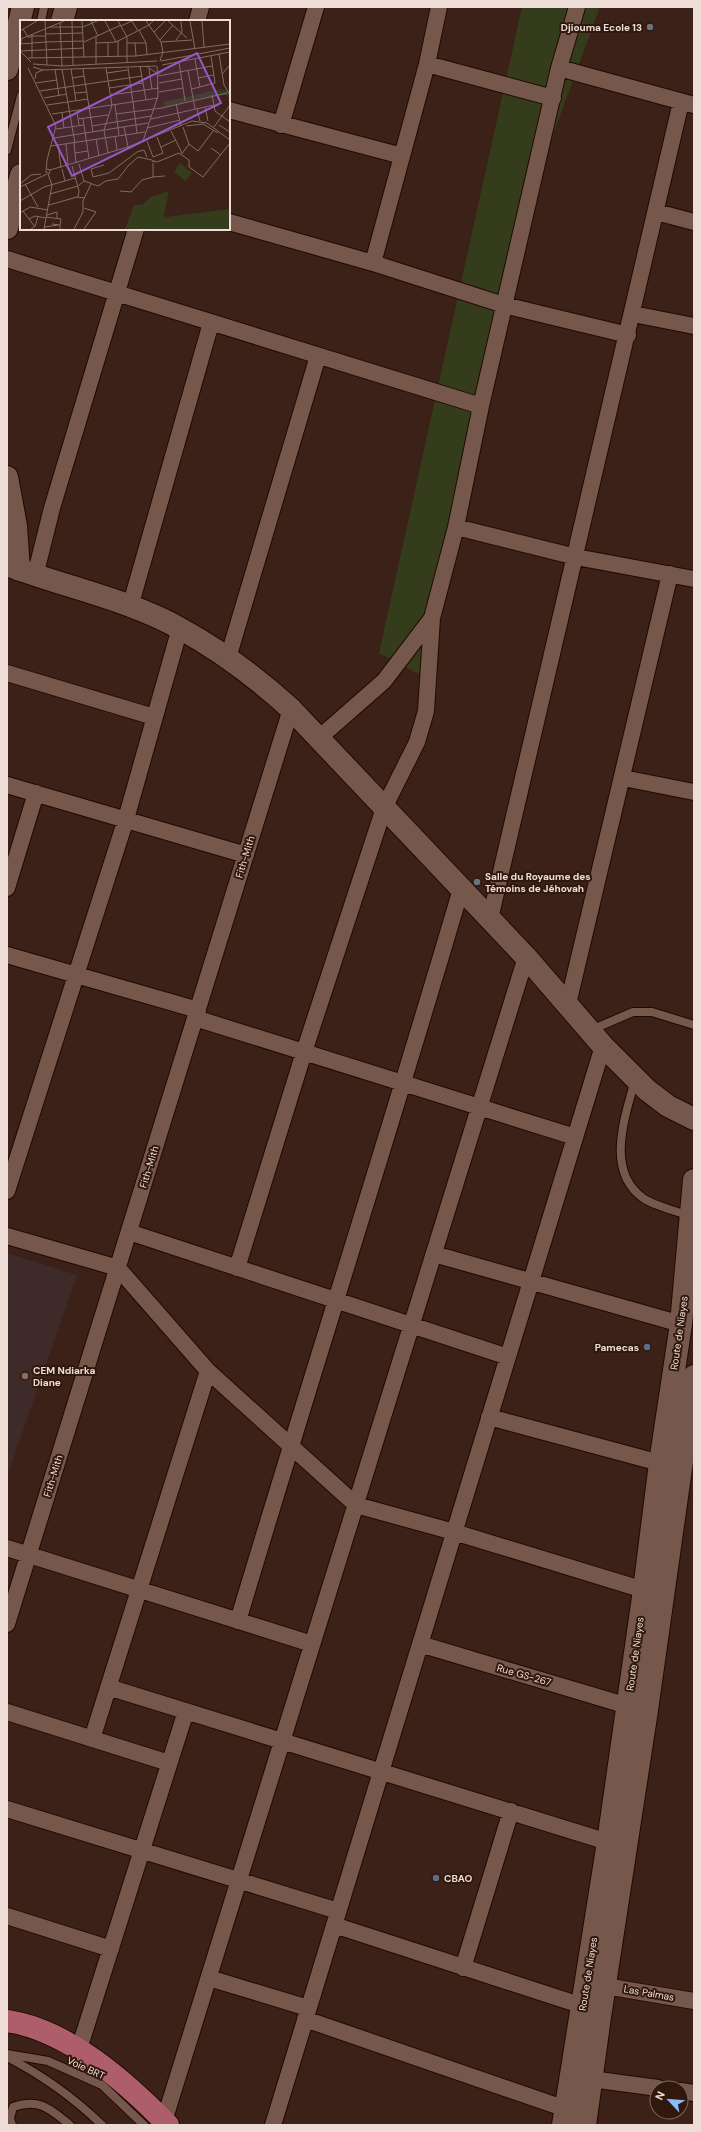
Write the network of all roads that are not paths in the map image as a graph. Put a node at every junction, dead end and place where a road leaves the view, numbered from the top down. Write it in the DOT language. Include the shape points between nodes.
graph roads {
  1 [pos="23,7"];
  2 [pos="44,7"];
  3 [pos="66,7"];
  4 [pos="201,7"];
  5 [pos="316,7"];
  6 [pos="439,7"];
  7 [pos="577,7"];
  8 [pos="40,20"];
  9 [pos="62,20"];
  10 [pos="197,20"];
  11 [pos="427,64"];
  12 [pos="559,68"];
  13 [pos="7,69"];
  14 [pos="553,98"];
  15 [pos="20,100"];
  16 [pos="688,104"];
  17 [pos="230,110"];
  18 [pos="281,125"];
  19 [pos="7,150"];
  20 [pos="402,156"];
  21 [pos="20,179"];
  22 [pos="656,212"];
  23 [pos="230,222"];
  24 [pos="694,222"];
  25 [pos="7,228"];
  26 [pos="136,230"];
  27 [pos="7,259"];
  28 [pos="374,263"];
  29 [pos="118,294"];
  30 [pos="504,305"];
  31 [pos="633,314"];
  32 [pos="211,323"];
  33 [pos="694,326"];
  34 [pos="628,335"];
  35 [pos="318,356"];
  36 [pos="481,406"];
  37 [pos="7,477"];
  38 [pos="456,527"];
  39 [pos="576,557"];
  40 [pos="17,572"];
  41 [pos="670,574"];
  42 [pos="694,579"];
  43 [pos="130,606"];
  44 [pos="432,618"];
  45 [pos="180,628"];
  46 [pos="228,658"];
  47 [pos="7,673"];
  48 [pos="291,709"];
  49 [pos="154,717"];
  50 [pos="319,738"];
  51 [pos="622,778"];
  52 [pos="7,786"];
  53 [pos="694,792"];
  54 [pos="36,793"];
  55 [pos="384,808"];
  56 [pos="126,819"];
  57 [pos="246,855"];
  58 [pos="7,888"];
  59 [pos="461,889"];
  60 [pos="490,919"];
  61 [pos="7,955"];
  62 [pos="526,957"];
  63 [pos="76,974"];
  64 [pos="568,1004"];
  65 [pos="197,1014"];
  66 [pos="694,1025"];
  67 [pos="597,1038"];
  68 [pos="304,1052"];
  69 [pos="636,1077"];
  70 [pos="404,1083"];
  71 [pos="480,1107"];
  72 [pos="694,1120"];
  73 [pos="575,1137"];
  74 [pos="694,1180"];
  75 [pos="7,1191"];
  76 [pos="692,1216"];
  77 [pos="129,1232"];
  78 [pos="7,1236"];
  79 [pos="434,1254"];
  80 [pos="118,1268"];
  81 [pos="237,1268"];
  82 [pos="531,1283"];
  83 [pos="337,1300"];
  84 [pos="681,1324"];
  85 [pos="412,1325"];
  86 [pos="508,1356"];
  87 [pos="208,1371"];
  88 [pos="693,1385"];
  89 [pos="490,1417"];
  90 [pos="290,1446"];
  91 [pos="660,1463"];
  92 [pos="356,1505"];
  93 [pos="454,1532"];
  94 [pos="7,1548"];
  95 [pos="28,1555"];
  96 [pos="139,1590"];
  97 [pos="644,1590"];
  98 [pos="238,1621"];
  99 [pos="7,1624"];
  100 [pos="312,1644"];
  101 [pos="420,1644"];
  102 [pos="108,1687"];
  103 [pos="628,1706"];
  104 [pos="186,1711"];
  105 [pos="7,1712"];
  106 [pos="92,1739"];
  107 [pos="282,1741"];
  108 [pos="169,1763"];
  109 [pos="381,1771"];
  110 [pos="7,1809"];
  111 [pos="511,1811"];
  112 [pos="608,1842"];
  113 [pos="142,1851"];
  114 [pos="239,1880"];
  115 [pos="7,1916"];
  116 [pos="336,1918"];
  117 [pos="111,1949"];
  118 [pos="463,1968"];
  119 [pos="208,1978"];
  120 [pos="605,1986"];
  121 [pos="694,2001"];
  122 [pos="583,2006"];
  123 [pos="307,2013"];
  124 [pos="7,2021"];
  125 [pos="80,2049"];
  126 [pos="7,2054"];
  127 [pos="7,2057"];
  128 [pos="591,2079"];
  129 [pos="649,2087"];
  130 [pos="565,2117"];
  131 [pos="159,2124"];
  132 [pos="276,2124"];
  133 [pos="12,2125"];
  134 [pos="70,2125"];
  135 [pos="102,2125"];
  136 [pos="585,2125"];
  1 -- 13 [label="main road"];
  2 -- 8 [label="lane"];
  3 -- 9 [label="main road"];
  4 -- 10 [label="street"];
  5 -- 18 [label="street"];
  6 -- 11 [label="street"];
  7 -- 12 [label="street"];
  11 -- 14 [label="street"];
  11 -- 20 [label="street"];
  12 -- 14 [label="street"];
  12 -- 16 [label="street"];
  14 -- 30 [label="street"];
  15 -- 19 [label="lane"];
  16 -- 22 [label="street"];
  17 -- 18 [label="street"];
  18 -- 20 [label="street"];
  20 -- 28 [label="street"];
  21 -- 25 [label="main road"];
  22 -- 24 [label="street"];
  22 -- 31 [label="street"];
  23 -- 28 [label="street"];
  26 -- 29 [label="street"];
  27 -- 29 [label="street"];
  28 -- 30 [label="street"];
  29 -- 32 [label="street"];
  29 -- 40 [label="street" via="52,508"];
  30 -- 34 [label="street"];
  30 -- 36 [label="street"];
  31 -- 33 [label="street"];
  31 -- 34 [label="street"];
  32 -- 35 [label="street"];
  32 -- 43 [label="street"];
  34 -- 39 [label="street"];
  35 -- 36 [label="street"];
  35 -- 46 [label="street"];
  36 -- 38 [label="street"];
  37 -- 40 [label="main road" via="16,526"];
  38 -- 39 [label="street"];
  38 -- 44 [label="street"];
  39 -- 41 [label="street"];
  39 -- 60 [label="street"];
  40 -- 43 [label="main road"];
  41 -- 42 [label="street"];
  41 -- 51 [label="street"];
  43 -- 45 [label="main road"];
  44 -- 50 [label="street" via="384,680"];
  44 -- 55 [label="street" via="426,711 417,742"];
  45 -- 46 [label="main road"];
  45 -- 49 [label="street"];
  46 -- 48 [label="main road"];
  47 -- 49 [label="street"];
  48 -- 50 [label="main road"];
  48 -- 57 [label="street, Fith-Mith"];
  49 -- 56 [label="street"];
  50 -- 55 [label="main road"];
  51 -- 53 [label="street"];
  51 -- 64 [label="street"];
  52 -- 54 [label="street"];
  54 -- 56 [label="street"];
  54 -- 58 [label="street"];
  55 -- 59 [label="main road"];
  55 -- 68 [label="street"];
  56 -- 57 [label="street"];
  56 -- 63 [label="street"];
  57 -- 65 [label="street, Fith-Mith"];
  59 -- 60 [label="main road"];
  59 -- 70 [label="street"];
  60 -- 62 [label="main road"];
  61 -- 63 [label="street"];
  62 -- 64 [label="main road"];
  62 -- 71 [label="street"];
  63 -- 65 [label="street"];
  63 -- 75 [label="street"];
  64 -- 67 [label="main road"];
  65 -- 68 [label="street"];
  65 -- 77 [label="street, Fith-Mith"];
  66 -- 67 [label="lane" via="652,1012 633,1012"];
  67 -- 69 [label="main road"];
  67 -- 73 [label="street"];
  68 -- 70 [label="street"];
  68 -- 81 [label="street"];
  69 -- 72 [label="main road" via="647,1090 668,1106"];
  69 -- 76 [label="lane" via="625,1117 620,1152 626,1179 643,1198"];
  70 -- 71 [label="street"];
  70 -- 83 [label="street"];
  71 -- 73 [label="street"];
  71 -- 79 [label="street"];
  73 -- 82 [label="street"];
  74 -- 76 [label="main road, Route de Niayes"];
  76 -- 84 [label="main road, Route de Niayes"];
  77 -- 80 [label="street, Fith-Mith"];
  77 -- 81 [label="street"];
  78 -- 80 [label="street"];
  79 -- 82 [label="street"];
  79 -- 85 [label="street"];
  80 -- 87 [label="street"];
  80 -- 95 [label="street, Fith-Mith"];
  81 -- 83 [label="street"];
  82 -- 84 [label="street"];
  82 -- 86 [label="street"];
  83 -- 85 [label="street"];
  83 -- 90 [label="street"];
  84 -- 91 [label="main road, Route de Niayes"];
  85 -- 86 [label="street"];
  85 -- 92 [label="street"];
  86 -- 89 [label="street"];
  87 -- 90 [label="street"];
  87 -- 96 [label="street"];
  88 -- 120 [label="main road, Route de Niayes"];
  89 -- 91 [label="street"];
  89 -- 93 [label="street"];
  90 -- 92 [label="street"];
  90 -- 98 [label="street"];
  91 -- 97 [label="main road, Route de Niayes"];
  92 -- 93 [label="street"];
  92 -- 100 [label="street"];
  93 -- 97 [label="street"];
  93 -- 101 [label="street"];
  94 -- 95 [label="street"];
  95 -- 96 [label="street"];
  95 -- 99 [label="street, Fith-Mith"];
  96 -- 98 [label="street"];
  96 -- 102 [label="street"];
  97 -- 103 [label="main road, Route de Niayes"];
  98 -- 100 [label="street"];
  100 -- 107 [label="street"];
  101 -- 103 [label="street, Rue GS-267"];
  101 -- 109 [label="street"];
  102 -- 104 [label="street"];
  102 -- 106 [label="street"];
  103 -- 112 [label="main road, Route de Niayes"];
  104 -- 107 [label="street"];
  104 -- 108 [label="street"];
  105 -- 106 [label="street"];
  106 -- 108 [label="street"];
  107 -- 109 [label="street"];
  107 -- 114 [label="street"];
  108 -- 113 [label="street"];
  109 -- 111 [label="street"];
  109 -- 116 [label="street"];
  110 -- 113 [label="street"];
  111 -- 112 [label="street"];
  111 -- 118 [label="street"];
  112 -- 122 [label="main road, Route de Niayes"];
  113 -- 114 [label="street"];
  113 -- 117 [label="street"];
  114 -- 116 [label="street"];
  114 -- 119 [label="street"];
  115 -- 117 [label="street"];
  116 -- 118 [label="street"];
  116 -- 123 [label="street"];
  117 -- 125 [label="street"];
  118 -- 122 [label="street"];
  119 -- 123 [label="street"];
  119 -- 131 [label="street"];
  120 -- 121 [label="street, Las Palmas"];
  120 -- 128 [label="main road, Route de Niayes"];
  122 -- 130 [label="main road, Route de Niayes"];
  123 -- 130 [label="street"];
  123 -- 132 [label="street"];
  124 -- 125 [label="main road" via="45,2031"];
  125 -- 131 [label="main road" via="116,2078"];
  126 -- 131 [label="lane, Voie BRT" via="48,2061 102,2085"];
  127 -- 135 [label="lane" via="35,2071 83,2106"];
  128 -- 129 [label="street"];
  128 -- 136 [label="main road, Route de Niayes"];
  133 -- 134 [label="lane" via="10,2118 13,2107 27,2102 46,2106"];
}
